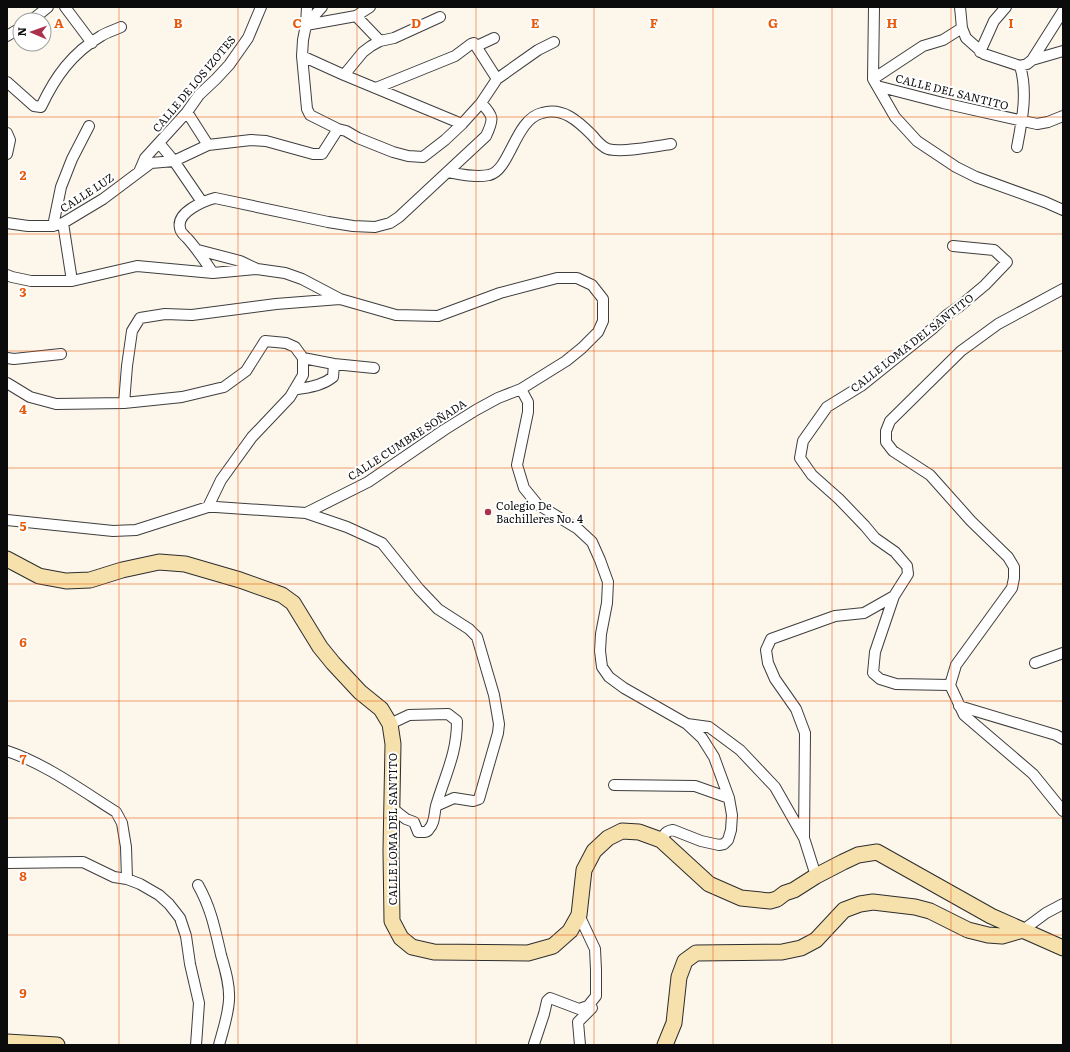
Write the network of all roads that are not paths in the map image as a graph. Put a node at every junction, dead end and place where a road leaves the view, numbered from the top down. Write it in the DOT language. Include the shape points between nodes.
graph roads {
  1 [pos="65,7"];
  2 [pos="261,7"];
  3 [pos="307,7"];
  4 [pos="322,7"];
  5 [pos="370,7"];
  6 [pos="874,7"];
  7 [pos="960,7"];
  8 [pos="1006,7"];
  9 [pos="1063,11"];
  10 [pos="356,16"];
  11 [pos="440,17"];
  12 [pos="306,25"];
  13 [pos="121,27"];
  14 [pos="962,28"];
  15 [pos="494,38"];
  16 [pos="380,41"];
  17 [pos="554,42"];
  18 [pos="92,43"];
  19 [pos="476,44"];
  20 [pos="1063,51"];
  21 [pos="980,52"];
  22 [pos="302,56"];
  23 [pos="1032,60"];
  24 [pos="1020,66"];
  25 [pos="344,76"];
  26 [pos="497,79"];
  27 [pos="7,82"];
  28 [pos="875,83"];
  29 [pos="376,88"];
  30 [pos="481,103"];
  31 [pos="187,112"];
  32 [pos="1063,116"];
  33 [pos="1022,121"];
  34 [pos="462,124"];
  35 [pos="89,126"];
  36 [pos="338,129"];
  37 [pos="7,133"];
  38 [pos="159,143"];
  39 [pos="671,144"];
  40 [pos="208,145"];
  41 [pos="1018,147"];
  42 [pos="7,154"];
  43 [pos="174,161"];
  44 [pos="139,172"];
  45 [pos="447,172"];
  46 [pos="202,202"];
  47 [pos="1063,210"];
  48 [pos="7,222"];
  49 [pos="58,225"];
  50 [pos="7,228"];
  51 [pos="953,246"];
  52 [pos="198,250"];
  53 [pos="257,269"];
  54 [pos="213,273"];
  55 [pos="7,274"];
  56 [pos="72,281"];
  57 [pos="1063,290"];
  58 [pos="340,299"];
  59 [pos="62,354"];
  60 [pos="7,358"];
  61 [pos="303,358"];
  62 [pos="334,364"];
  63 [pos="374,368"];
  64 [pos="7,383"];
  65 [pos="521,389"];
  66 [pos="294,390"];
  67 [pos="124,402"];
  68 [pos="208,507"];
  69 [pos="306,513"];
  70 [pos="7,520"];
  71 [pos="7,559"];
  72 [pos="894,596"];
  73 [pos="1063,653"];
  74 [pos="1035,663"];
  75 [pos="950,685"];
  76 [pos="959,706"];
  77 [pos="390,724"];
  78 [pos="687,724"];
  79 [pos="1063,739"];
  80 [pos="7,751"];
  81 [pos="614,785"];
  82 [pos="729,798"];
  83 [pos="436,806"];
  84 [pos="392,811"];
  85 [pos="1063,811"];
  86 [pos="804,838"];
  87 [pos="661,840"];
  88 [pos="7,864"];
  89 [pos="816,876"];
  90 [pos="127,879"];
  91 [pos="198,885"];
  92 [pos="1063,904"];
  93 [pos="579,915"];
  94 [pos="1023,930"];
  95 [pos="1063,948"];
  96 [pos="588,1006"];
  97 [pos="7,1042"];
  98 [pos="534,1044"];
  99 [pos="57,1045"];
  100 [pos="196,1045"];
  101 [pos="219,1045"];
  102 [pos="580,1045"];
  103 [pos="665,1045"];
  1 -- 18 [label="street"];
  2 -- 31 [label="street, CALLE DE LOS IZOTES" via="248,38 229,65"];
  3 -- 12 [label="street"];
  4 -- 12 [label="street"];
  5 -- 10 [label="street"];
  6 -- 28 [label="street"];
  7 -- 14 [label="street"];
  8 -- 21 [label="street" via="994,21"];
  9 -- 23 [label="street"];
  10 -- 12 [label="street"];
  10 -- 16 [label="street"];
  11 -- 16 [label="street" via="394,38"];
  12 -- 22 [label="street"];
  13 -- 18 [label="street" via="102,35"];
  14 -- 21 [label="street" via="966,38"];
  14 -- 28 [label="street" via="943,40 923,46"];
  15 -- 19 [label="street"];
  16 -- 25 [label="street" via="363,52"];
  17 -- 26 [label="street" via="538,50"];
  18 -- 27 [label="street" via="79,52 61,71 41,107 34,106"];
  19 -- 26 [label="street"];
  19 -- 29 [label="street" via="450,59"];
  20 -- 23 [label="street"];
  21 -- 24 [label="street"];
  22 -- 25 [label="street"];
  22 -- 36 [label="street" via="307,109 310,115"];
  23 -- 24 [label="street"];
  24 -- 33 [label="street" via="1024,107"];
  25 -- 29 [label="street"];
  26 -- 30 [label="street"];
  28 -- 33 [label="street, CALLE DEL SANTITO" via="942,103"];
  28 -- 47 [label="street" via="895,116 917,141 976,178"];
  29 -- 34 [label="street"];
  30 -- 34 [label="street"];
  30 -- 45 [label="street" via="492,118 486,136"];
  31 -- 38 [label="street, CALLE DE LOS IZOTES"];
  31 -- 40 [label="street"];
  32 -- 33 [label="street, CALLE DEL SANTITO" via="1037,124"];
  33 -- 41 [label="street"];
  34 -- 36 [label="street" via="423,157 393,152"];
  35 -- 49 [label="street" via="72,158 61,187"];
  36 -- 40 [label="street" via="322,154 318,155 266,141 251,140"];
  37 -- 42 [label="street" via="10,140"];
  38 -- 43 [label="street"];
  38 -- 44 [label="street, CALLE DE LOS IZOTES" via="145,158"];
  39 -- 45 [label="street" via="611,150 565,113 553,111 541,113 524,126 498,171 490,175 472,176"];
  40 -- 43 [label="street"];
  43 -- 44 [label="street, CALLE LUZ" via="151,163"];
  43 -- 46 [label="street"];
  44 -- 49 [label="street, CALLE LUZ" via="103,199"];
  45 -- 46 [label="street" via="399,217 390,223 375,227 328,222 215,198"];
  46 -- 52 [label="street" via="181,219 179,225 180,230"];
  48 -- 49 [label="street, CALLE LUZ" via="28,226"];
  48 -- 50 [label="street"];
  49 -- 56 [label="street"];
  51 -- 72 [label="street, CALLE LOMA DEL SANTITO" via="994,250 1007,262 985,285 932,329 861,386 827,407 803,441 800,458 812,475 907,566 908,574"];
  52 -- 53 [label="street" via="240,261"];
  52 -- 54 [label="street"];
  53 -- 54 [label="street"];
  53 -- 58 [label="street" via="285,273 302,279"];
  54 -- 56 [label="street" via="137,266"];
  55 -- 56 [label="street" via="31,281"];
  57 -- 75 [label="street" via="998,324 961,352 890,421 886,431 886,442 893,451 930,475 1008,557 1014,567 1012,588 956,664"];
  58 -- 65 [label="street, CALLE CUMBRE SOÑADA" via="396,315 438,316 500,293 557,278 577,278 592,285 603,299 602,321 598,332 566,361"];
  58 -- 67 [label="street" via="140,318 132,331"];
  59 -- 60 [label="street"];
  61 -- 62 [label="street"];
  61 -- 66 [label="street" via="303,376"];
  61 -- 67 [label="street" via="295,347 286,343 265,341 246,371 224,387 182,397"];
  62 -- 63 [label="street"];
  62 -- 66 [label="street" via="333,377 329,381"];
  64 -- 67 [label="street" via="30,397 56,404"];
  65 -- 69 [label="street, CALLE CUMBRE SOÑADA" via="476,410 368,482"];
  65 -- 78 [label="street" via="528,402 518,465 524,488 537,504 578,529 592,542 608,582 601,634 602,667 624,688"];
  66 -- 68 [label="street" via="221,480"];
  68 -- 69 [label="street"];
  68 -- 70 [label="street" via="126,531"];
  69 -- 83 [label="street" via="347,527 382,543 438,609 469,629 476,637 494,695 498,734 479,799 473,801 454,798"];
  71 -- 77 [label="main road, CALLE LOMA DEL SANTITO" via="39,576 66,581 90,580 159,562 184,564 282,595 293,603 333,663 360,692 381,709"];
  72 -- 75 [label="street" via="875,652 873,673 880,679 896,684"];
  72 -- 86 [label="street, CALLE LOMA DEL SANTITO" via="864,613 835,616 771,639 766,650 775,679 796,709 805,733"];
  73 -- 74 [label="street"];
  75 -- 76 [label="street"];
  76 -- 79 [label="street"];
  76 -- 85 [label="street" via="964,715 1033,774"];
  77 -- 83 [label="street" via="409,715 448,714 457,721 453,757"];
  77 -- 84 [label="main road, CALLE LOMA DEL SANTITO" via="394,744"];
  78 -- 82 [label="street" via="702,738 714,757"];
  78 -- 86 [label="street" via="709,727 740,750 775,787"];
  80 -- 90 [label="street" via="40,765 116,812 122,824 126,847"];
  81 -- 82 [label="street" via="695,786"];
  82 -- 87 [label="street" via="731,830 724,844 701,841 673,830 668,830"];
  83 -- 84 [label="street" via="433,822 426,832 416,831 414,822"];
  84 -- 93 [label="main road, CALLE LOMA DEL SANTITO" via="392,921 401,938 412,947 434,952 528,953 553,946 570,931"];
  86 -- 89 [label="street, CALLE LOMA DEL SANTITO"];
  87 -- 89 [label="main road, CALLE LOMA DEL SANTITO" via="709,884 741,898 770,901"];
  87 -- 93 [label="main road, CALLE LOMA DEL SANTITO" via="639,832 622,831 608,838 594,851 584,870"];
  88 -- 90 [label="street" via="83,862"];
  89 -- 94 [label="main road, CALLE LOMA DEL SANTITO" via="858,855 877,852 991,916"];
  90 -- 100 [label="street" via="159,895 180,918 199,1003"];
  91 -- 101 [label="street" via="212,913 226,971 228,1016"];
  92 -- 94 [label="street"];
  93 -- 96 [label="street" via="595,949 596,996"];
  94 -- 95 [label="main road, CALLE LOMA DEL SANTITO"];
  94 -- 103 [label="main road" via="1002,936 988,935 968,930 930,911 873,902 844,910 816,940 801,948 782,952 696,953 686,961 679,977 674,1023"];
  96 -- 98 [label="street" via="579,1009 550,998"];
  96 -- 102 [label="street" via="592,1008 578,1022"];
  97 -- 99 [label="main road"];
}
